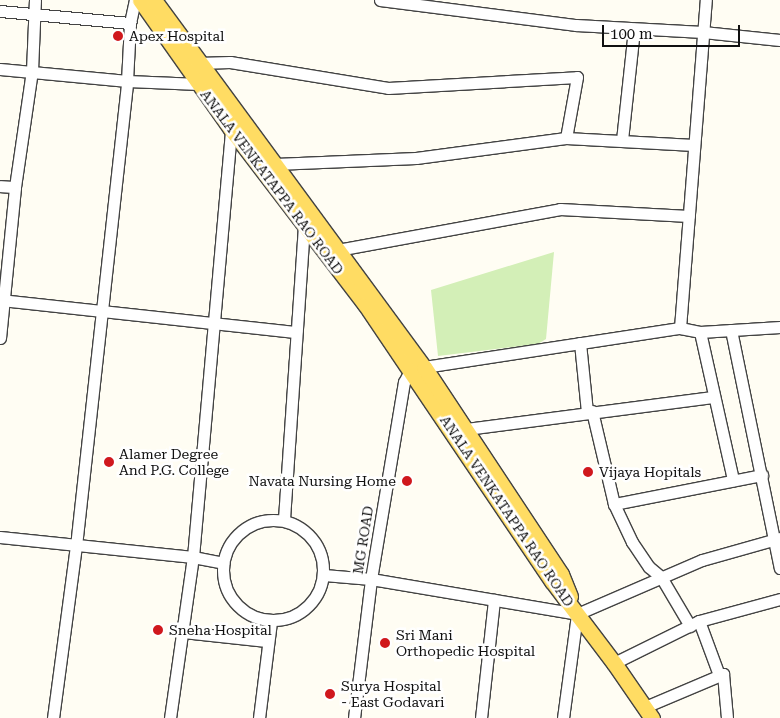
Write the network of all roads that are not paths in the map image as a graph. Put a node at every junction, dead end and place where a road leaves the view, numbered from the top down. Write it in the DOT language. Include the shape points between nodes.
graph roads {
  1 [pos="35,0"];
  2 [pos="135,0"];
  3 [pos="140,0"];
  4 [pos="154,0"];
  5 [pos="380,0"];
  6 [pos="706,0"];
  7 [pos="0,11"];
  8 [pos="36,14"];
  9 [pos="130,23"];
  10 [pos="634,28"];
  11 [pos="703,32"];
  12 [pos="780,40"];
  13 [pos="198,63"];
  14 [pos="0,69"];
  15 [pos="32,71"];
  16 [pos="127,81"];
  17 [pos="199,84"];
  18 [pos="236,126"];
  19 [pos="566,138"];
  20 [pos="622,140"];
  21 [pos="694,145"];
  22 [pos="275,164"];
  23 [pos="0,186"];
  24 [pos="15,187"];
  25 [pos="689,216"];
  26 [pos="304,224"];
  27 [pos="331,251"];
  28 [pos="2,300"];
  29 [pos="102,313"];
  30 [pos="215,326"];
  31 [pos="780,327"];
  32 [pos="680,328"];
  33 [pos="730,330"];
  34 [pos="296,332"];
  35 [pos="700,332"];
  36 [pos="0,338"];
  37 [pos="580,343"];
  38 [pos="417,368"];
  39 [pos="713,396"];
  40 [pos="589,412"];
  41 [pos="466,430"];
  42 [pos="762,475"];
  43 [pos="733,480"];
  44 [pos="614,504"];
  45 [pos="284,519"];
  46 [pos="0,538"];
  47 [pos="777,539"];
  48 [pos="76,546"];
  49 [pos="194,557"];
  50 [pos="222,563"];
  51 [pos="780,568"];
  52 [pos="324,575"];
  53 [pos="661,577"];
  54 [pos="372,579"];
  55 [pos="780,599"];
  56 [pos="494,600"];
  57 [pos="577,614"];
  58 [pos="271,621"];
  59 [pos="694,624"];
  60 [pos="183,632"];
  61 [pos="266,640"];
  62 [pos="614,663"];
  63 [pos="719,675"];
  64 [pos="648,713"];
  65 [pos="53,718"];
  66 [pos="170,718"];
  67 [pos="259,718"];
  68 [pos="354,718"];
  69 [pos="481,718"];
  70 [pos="563,718"];
  71 [pos="727,718"];
  1 -- 8 [label="street"];
  2 -- 9 [label="street"];
  3 -- 17 [label="main road, ANALA VENKATAPPA RAO ROAD"];
  4 -- 13 [label="main road, ANALA VENKATAPPA RAO ROAD"];
  5 -- 10 [label="street" via="556,23"];
  6 -- 11 [label="street"];
  7 -- 8 [label="street"];
  8 -- 9 [label="street"];
  8 -- 15 [label="street"];
  9 -- 16 [label="street"];
  10 -- 11 [label="street"];
  10 -- 20 [label="street"];
  11 -- 12 [label="street"];
  11 -- 21 [label="street"];
  13 -- 18 [label="main road, ANALA VENKATAPPA RAO ROAD"];
  13 -- 19 [label="street" via="238,63 388,88 577,77"];
  14 -- 15 [label="street"];
  15 -- 16 [label="street"];
  15 -- 24 [label="street"];
  16 -- 17 [label="street"];
  16 -- 29 [label="street"];
  17 -- 18 [label="main road, ANALA VENKATAPPA RAO ROAD"];
  18 -- 22 [label="main road, ANALA VENKATAPPA RAO ROAD"];
  18 -- 26 [label="main road, ANALA VENKATAPPA RAO ROAD"];
  18 -- 30 [label="street"];
  19 -- 20 [label="street"];
  19 -- 22 [label="street" via="416,158"];
  20 -- 21 [label="street"];
  21 -- 25 [label="street"];
  22 -- 27 [label="main road, ANALA VENKATAPPA RAO ROAD"];
  23 -- 24 [label="street"];
  24 -- 28 [label="street"];
  25 -- 27 [label="street" via="560,209"];
  25 -- 32 [label="street"];
  26 -- 27 [label="main road, ANALA VENKATAPPA RAO ROAD"];
  26 -- 34 [label="street"];
  27 -- 38 [label="main road, ANALA VENKATAPPA RAO ROAD"];
  28 -- 29 [label="street"];
  28 -- 36 [label="street"];
  29 -- 30 [label="street"];
  29 -- 48 [label="street"];
  30 -- 34 [label="street"];
  30 -- 49 [label="street"];
  31 -- 33 [label="street"];
  32 -- 35 [label="street"];
  32 -- 37 [label="street"];
  33 -- 35 [label="street"];
  33 -- 42 [label="street"];
  34 -- 45 [label="street"];
  35 -- 39 [label="street"];
  37 -- 38 [label="street"];
  37 -- 40 [label="street"];
  38 -- 41 [label="main road, ANALA VENKATAPPA RAO ROAD"];
  38 -- 54 [label="street, MG ROAD" via="404,382"];
  38 -- 57 [label="main road, ANALA VENKATAPPA RAO ROAD"];
  39 -- 40 [label="street"];
  39 -- 43 [label="street"];
  40 -- 41 [label="street"];
  40 -- 44 [label="street"];
  41 -- 57 [label="main road, ANALA VENKATAPPA RAO ROAD" via="561,574"];
  42 -- 43 [label="street"];
  42 -- 47 [label="street"];
  43 -- 44 [label="street"];
  44 -- 53 [label="street" via="632,542 650,568"];
  45 -- 50 [label="street" via="256,521 233,538"];
  45 -- 52 [label="street" via="306,530 321,550"];
  46 -- 48 [label="street"];
  47 -- 51 [label="street"];
  47 -- 53 [label="street" via="738,547"];
  48 -- 49 [label="street"];
  48 -- 65 [label="street"];
  49 -- 50 [label="street"];
  49 -- 60 [label="street"];
  50 -- 58 [label="street" via="226,588 240,609"];
  52 -- 54 [label="street"];
  52 -- 58 [label="street" via="315,599 296,616"];
  53 -- 57 [label="street"];
  53 -- 59 [label="street"];
  54 -- 56 [label="street"];
  54 -- 68 [label="street, MG ROAD"];
  55 -- 59 [label="street"];
  56 -- 57 [label="street"];
  56 -- 69 [label="street"];
  57 -- 62 [label="main road"];
  57 -- 70 [label="street"];
  58 -- 61 [label="street"];
  59 -- 62 [label="street"];
  59 -- 63 [label="street"];
  60 -- 61 [label="street"];
  60 -- 66 [label="street"];
  61 -- 67 [label="street"];
  62 -- 64 [label="main road"];
  63 -- 64 [label="street"];
  63 -- 71 [label="street" via="724,674"];
}
